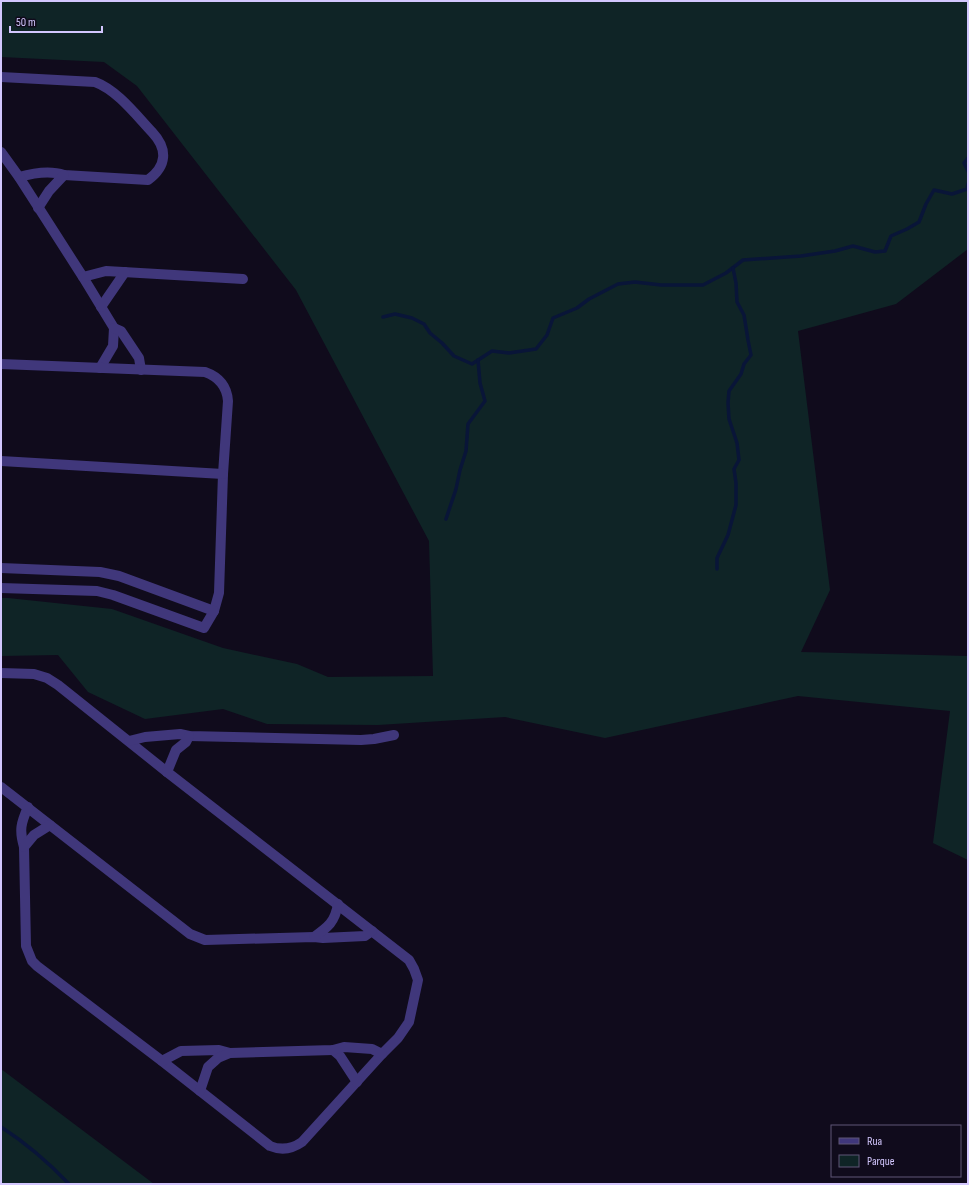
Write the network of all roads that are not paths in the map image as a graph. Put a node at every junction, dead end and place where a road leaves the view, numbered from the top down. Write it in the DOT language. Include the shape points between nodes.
graph roads {
  1 [pos="1,77"];
  2 [pos="1,152"];
  3 [pos="64,175"];
  4 [pos="19,178"];
  5 [pos="38,208"];
  6 [pos="125,272"];
  7 [pos="83,277"];
  8 [pos="243,279"];
  9 [pos="101,307"];
  10 [pos="114,328"];
  11 [pos="1,364"];
  12 [pos="100,368"];
  13 [pos="141,370"];
  14 [pos="1,461"];
  15 [pos="223,474"];
  16 [pos="1,568"];
  17 [pos="1,588"];
  18 [pos="214,611"];
  19 [pos="1,673"];
  20 [pos="394,735"];
  21 [pos="189,736"];
  22 [pos="129,741"];
  23 [pos="167,772"];
  24 [pos="1,787"];
  25 [pos="28,807"];
  26 [pos="50,825"];
  27 [pos="24,848"];
  28 [pos="338,904"];
  29 [pos="372,931"];
  30 [pos="314,937"];
  31 [pos="333,1050"];
  32 [pos="230,1052"];
  33 [pos="382,1054"];
  34 [pos="162,1061"];
  35 [pos="357,1082"];
  36 [pos="200,1091"];
  1 -- 3 [label="street" via="101,84 112,90 155,135 163,148 160,168 148,180"];
  2 -- 4 [label="street"];
  3 -- 4 [label="street" via="56,172 30,174"];
  3 -- 5 [label="street" via="48,191"];
  4 -- 5 [label="street"];
  5 -- 7 [label="street"];
  6 -- 7 [label="street" via="106,271"];
  6 -- 8 [label="street"];
  6 -- 9 [label="street"];
  7 -- 9 [label="street"];
  9 -- 10 [label="street"];
  10 -- 12 [label="street" via="113,346"];
  10 -- 13 [label="street" via="121,331 139,358"];
  11 -- 12 [label="street"];
  12 -- 13 [label="street"];
  13 -- 15 [label="street" via="205,372 223,385 228,401"];
  14 -- 15 [label="street"];
  15 -- 18 [label="street" via="219,593"];
  16 -- 18 [label="street" via="100,572 119,576"];
  17 -- 18 [label="street" via="97,591 204,628"];
  19 -- 22 [label="street" via="34,674 47,678"];
  20 -- 21 [label="street" via="361,740"];
  21 -- 22 [label="street" via="180,734"];
  21 -- 23 [label="street" via="176,750"];
  22 -- 23 [label="street"];
  23 -- 28 [label="street"];
  24 -- 25 [label="street"];
  25 -- 26 [label="street"];
  25 -- 27 [label="street" via="21,823"];
  26 -- 27 [label="street" via="34,835"];
  26 -- 30 [label="street" via="190,934 205,940"];
  27 -- 34 [label="street" via="26,946 32,961"];
  28 -- 29 [label="street"];
  28 -- 30 [label="street" via="336,916 330,925"];
  29 -- 30 [label="street" via="365,936"];
  29 -- 33 [label="street" via="409,960 418,980 409,1022"];
  31 -- 32 [label="street"];
  31 -- 33 [label="street" via="372,1049"];
  31 -- 35 [label="street"];
  32 -- 34 [label="street" via="181,1051"];
  32 -- 36 [label="street" via="208,1067"];
  33 -- 35 [label="street"];
  34 -- 36 [label="street"];
  35 -- 36 [label="street" via="302,1142 284,1149 270,1146"];
}
